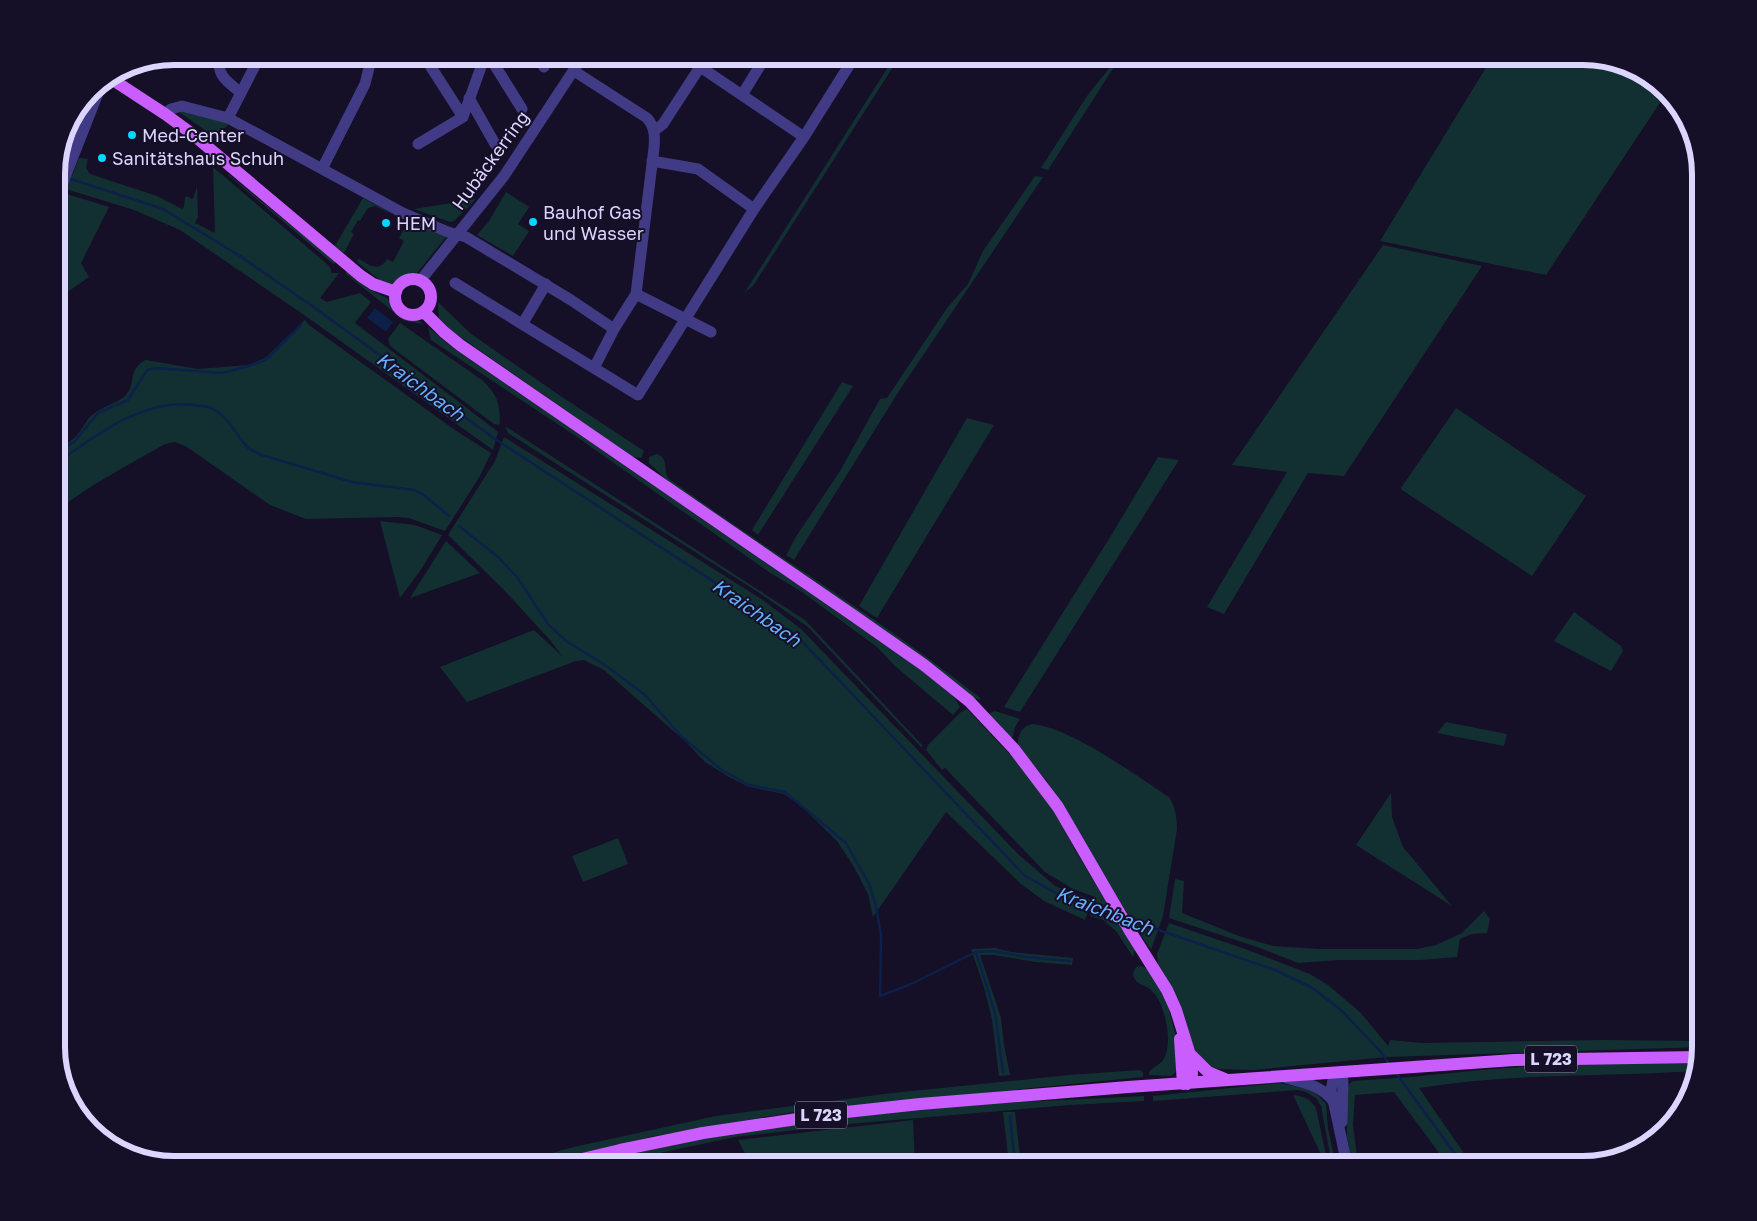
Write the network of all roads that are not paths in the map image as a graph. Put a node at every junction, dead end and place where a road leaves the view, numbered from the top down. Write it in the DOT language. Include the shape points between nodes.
graph roads {
  1 [pos="218,65"];
  2 [pos="255,65"];
  3 [pos="370,65"];
  4 [pos="430,65"];
  5 [pos="481,65"];
  6 [pos="490,65"];
  7 [pos="578,65"];
  8 [pos="697,65"];
  9 [pos="760,65"];
  10 [pos="849,65"];
  11 [pos="700,67"];
  12 [pos="574,71"];
  13 [pos="116,82"];
  14 [pos="241,93"];
  15 [pos="742,95"];
  16 [pos="96,98"];
  17 [pos="470,98"];
  18 [pos="522,109"];
  19 [pos="165,114"];
  20 [pos="462,117"];
  21 [pos="228,118"];
  22 [pos="654,131"];
  23 [pos="804,137"];
  24 [pos="418,144"];
  25 [pos="495,144"];
  26 [pos="652,161"];
  27 [pos="322,169"];
  28 [pos="65,178"];
  29 [pos="754,209"];
  30 [pos="457,234"];
  31 [pos="420,281"];
  32 [pos="455,283"];
  33 [pos="546,284"];
  34 [pos="396,292"];
  35 [pos="636,294"];
  36 [pos="424,312"];
  37 [pos="685,319"];
  38 [pos="523,323"];
  39 [pos="614,329"];
  40 [pos="711,332"];
  41 [pos="594,368"];
  42 [pos="1179,1021"];
  43 [pos="1190,1052"];
  44 [pos="1691,1057"];
  45 [pos="1341,1072"];
  46 [pos="1282,1077"];
  47 [pos="1230,1080"];
  48 [pos="1185,1084"];
  49 [pos="1333,1102"];
  50 [pos="1342,1134"];
  51 [pos="595,1156"];
  52 [pos="1346,1156"];
  1 -- 14 [label="street" via="222,77"];
  2 -- 14 [label="street"];
  3 -- 27 [label="street" via="366,84"];
  4 -- 20 [label="street"];
  5 -- 17 [label="street"];
  6 -- 18 [label="street"];
  7 -- 12 [label="street, Hubäckerring"];
  8 -- 11 [label="street"];
  9 -- 15 [label="street"];
  10 -- 23 [label="street"];
  11 -- 15 [label="street"];
  11 -- 22 [label="street" via="663,124"];
  12 -- 22 [label="street" via="647,118"];
  12 -- 30 [label="street, Hubäckerring" via="504,176"];
  13 -- 19 [label="main road"];
  14 -- 21 [label="street"];
  15 -- 23 [label="street"];
  16 -- 28 [label="street"];
  17 -- 20 [label="street"];
  17 -- 25 [label="street"];
  19 -- 21 [label="street" via="182,106"];
  19 -- 34 [label="main road" via="361,276"];
  20 -- 24 [label="street"];
  21 -- 27 [label="street"];
  22 -- 26 [label="street"];
  23 -- 29 [label="street"];
  26 -- 29 [label="street" via="698,169"];
  26 -- 35 [label="street"];
  27 -- 30 [label="street" via="403,213"];
  29 -- 37 [label="street"];
  30 -- 31 [label="street, Hubäckerring"];
  30 -- 33 [label="street"];
  31 -- 34 [label="main road" via="405,282"];
  31 -- 36 [label="main road" via="428,286 431,295 430,305"];
  32 -- 38 [label="street"];
  33 -- 38 [label="street"];
  33 -- 39 [label="street"];
  34 -- 36 [label="main road" via="397,306 403,312 412,315"];
  35 -- 37 [label="street"];
  35 -- 39 [label="street"];
  36 -- 42 [label="main road" via="460,345 854,616 969,701 1014,749 1058,807 1167,990"];
  37 -- 40 [label="street"];
  37 -- 41 [label="street" via="638,396"];
  38 -- 41 [label="street"];
  39 -- 41 [label="street"];
  42 -- 43 [label="main road"];
  42 -- 48 [label="main road"];
  43 -- 47 [label="main road" via="1208,1072"];
  43 -- 48 [label="main road" via="1192,1071 1190,1080"];
  44 -- 45 [label="main road, L 723" via="1514,1060"];
  45 -- 46 [label="main road, L 723"];
  45 -- 49 [label="street" via="1331,1084"];
  45 -- 50 [label="street"];
  46 -- 47 [label="main road, L 723"];
  46 -- 49 [label="street" via="1316,1086"];
  47 -- 48 [label="main road, L 723"];
  48 -- 51 [label="main road, L 723" via="837,1113 703,1133"];
  49 -- 50 [label="street"];
  50 -- 52 [label="street"];
}
